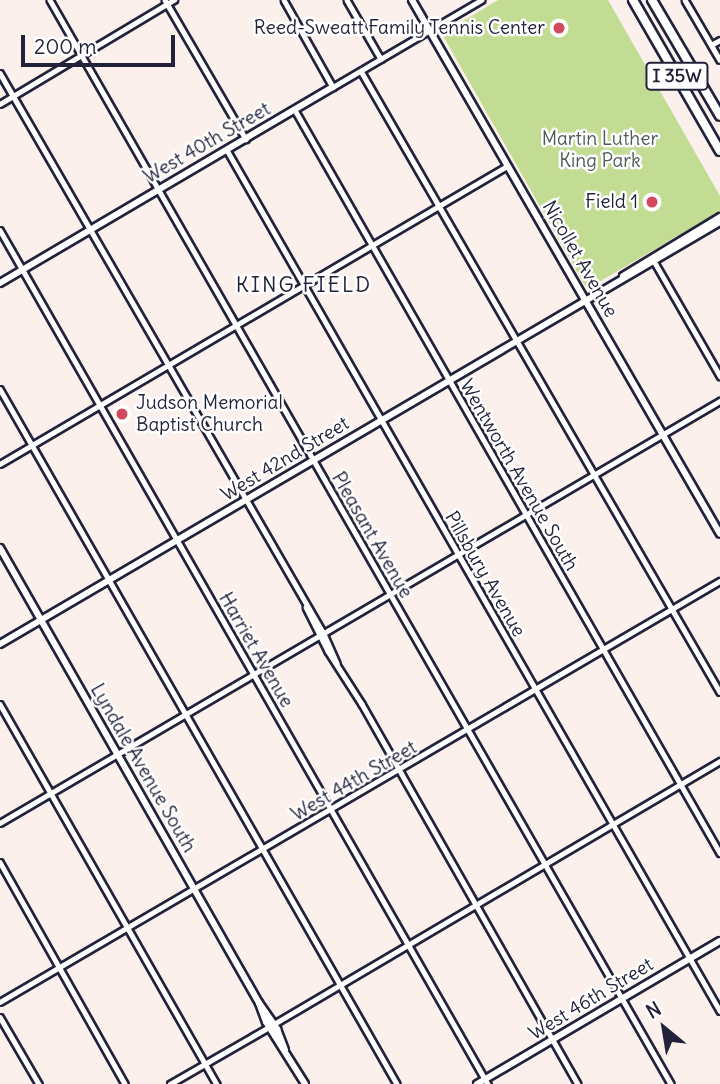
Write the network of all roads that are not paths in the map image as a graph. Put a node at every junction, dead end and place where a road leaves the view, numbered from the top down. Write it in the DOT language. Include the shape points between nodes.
graph roads {
  1 [pos="50,0"];
  2 [pos="174,0"];
  3 [pos="284,0"];
  4 [pos="347,0"];
  5 [pos="412,0"];
  6 [pos="481,0"];
  7 [pos="633,0"];
  8 [pos="652,0"];
  9 [pos="685,0"];
  10 [pos="166,2"];
  11 [pos="430,30"];
  12 [pos="720,40"];
  13 [pos="711,46"];
  14 [pos="81,55"];
  15 [pos="381,59"];
  16 [pos="720,60"];
  17 [pos="361,71"];
  18 [pos="0,73"];
  19 [pos="333,87"];
  20 [pos="13,96"];
  21 [pos="0,104"];
  22 [pos="295,110"];
  23 [pos="720,116"];
  24 [pos="246,139"];
  25 [pos="227,150"];
  26 [pos="720,151"];
  27 [pos="508,166"];
  28 [pos="159,190"];
  29 [pos="440,205"];
  30 [pos="720,219"];
  31 [pos="0,230"];
  32 [pos="89,230"];
  33 [pos="372,246"];
  34 [pos="653,259"];
  35 [pos="23,270"];
  36 [pos="0,283"];
  37 [pos="304,286"];
  38 [pos="585,300"];
  39 [pos="236,325"];
  40 [pos="517,341"];
  41 [pos="168,365"];
  42 [pos="720,376"];
  43 [pos="449,382"];
  44 [pos="0,389"];
  45 [pos="720,401"];
  46 [pos="101,405"];
  47 [pos="380,420"];
  48 [pos="663,434"];
  49 [pos="33,445"];
  50 [pos="313,461"];
  51 [pos="0,464"];
  52 [pos="595,474"];
  53 [pos="245,501"];
  54 [pos="526,514"];
  55 [pos="720,534"];
  56 [pos="177,541"];
  57 [pos="0,548"];
  58 [pos="458,555"];
  59 [pos="109,581"];
  60 [pos="720,581"];
  61 [pos="391,595"];
  62 [pos="673,610"];
  63 [pos="41,621"];
  64 [pos="322,636"];
  65 [pos="0,644"];
  66 [pos="604,650"];
  67 [pos="254,675"];
  68 [pos="536,690"];
  69 [pos="720,692"];
  70 [pos="0,704"];
  71 [pos="187,715"];
  72 [pos="468,730"];
  73 [pos="118,755"];
  74 [pos="720,761"];
  75 [pos="400,771"];
  76 [pos="681,784"];
  77 [pos="51,794"];
  78 [pos="332,810"];
  79 [pos="0,822"];
  80 [pos="612,824"];
  81 [pos="263,850"];
  82 [pos="720,853"];
  83 [pos="0,862"];
  84 [pos="545,864"];
  85 [pos="195,890"];
  86 [pos="476,905"];
  87 [pos="128,929"];
  88 [pos="720,941"];
  89 [pos="409,944"];
  90 [pos="690,958"];
  91 [pos="61,968"];
  92 [pos="340,985"];
  93 [pos="621,999"];
  94 [pos="0,1002"];
  95 [pos="720,1011"];
  96 [pos="0,1017"];
  97 [pos="272,1025"];
  98 [pos="553,1039"];
  99 [pos="206,1063"];
  100 [pos="486,1082"];
  101 [pos="39,1084"];
  102 [pos="125,1084"];
  103 [pos="170,1084"];
  104 [pos="218,1084"];
  105 [pos="305,1084"];
  106 [pos="397,1084"];
  107 [pos="477,1084"];
  108 [pos="578,1084"];
  109 [pos="671,1084"];
  1 -- 14 [label="street, Pleasant Avenue"];
  2 -- 10 [label="street"];
  3 -- 19 [label="street"];
  4 -- 15 [label="street"];
  5 -- 11 [label="main road, Nicollet Avenue"];
  6 -- 11 [label="street, West 40th Street"];
  7 -- 26 [label="highway, I 35W"];
  8 -- 23 [label="highway, I 35W"];
  9 -- 13 [label="street"];
  10 -- 14 [label="street"];
  10 -- 24 [label="street"];
  11 -- 15 [label="street, West 40th Street"];
  11 -- 27 [label="main road, Nicollet Avenue"];
  12 -- 13 [label="street"];
  13 -- 16 [label="street"];
  14 -- 20 [label="street"];
  14 -- 28 [label="street, Pleasant Avenue"];
  15 -- 17 [label="street, West 40th Street"];
  17 -- 19 [label="street, West 40th Street"];
  17 -- 29 [label="street"];
  18 -- 20 [label="street"];
  19 -- 22 [label="main road, West 40th Street"];
  20 -- 21 [label="street"];
  20 -- 32 [label="street"];
  22 -- 24 [label="main road, West 40th Street"];
  22 -- 33 [label="street, Wentworth Avenue South"];
  24 -- 25 [label="main road, West 40th Street"];
  25 -- 28 [label="main road, West 40th Street"];
  25 -- 37 [label="street, Pillsbury Avenue"];
  27 -- 29 [label="street"];
  27 -- 38 [label="main road, Nicollet Avenue"];
  28 -- 32 [label="main road, West 40th Street"];
  28 -- 39 [label="street, Pleasant Avenue"];
  29 -- 33 [label="street"];
  29 -- 40 [label="street"];
  30 -- 34 [label="main road, West 42nd Street"];
  31 -- 35 [label="street, Harriet Avenue"];
  32 -- 35 [label="main road, West 40th Street"];
  32 -- 41 [label="street"];
  33 -- 37 [label="street"];
  33 -- 43 [label="street, Wentworth Avenue South"];
  34 -- 38 [label="main road, West 42nd Street"];
  34 -- 42 [label="street"];
  35 -- 36 [label="main road, West 40th Street"];
  35 -- 46 [label="street, Harriet Avenue"];
  37 -- 39 [label="street"];
  37 -- 47 [label="street, Pillsbury Avenue"];
  38 -- 40 [label="main road, West 42nd Street"];
  38 -- 48 [label="main road, Nicollet Avenue"];
  39 -- 41 [label="street"];
  39 -- 50 [label="street, Pleasant Avenue"];
  40 -- 43 [label="main road, West 42nd Street"];
  40 -- 52 [label="street"];
  41 -- 46 [label="street"];
  41 -- 53 [label="street"];
  43 -- 47 [label="main road, West 42nd Street"];
  43 -- 54 [label="street, Wentworth Avenue South"];
  44 -- 49 [label="street"];
  45 -- 48 [label="street"];
  46 -- 49 [label="street"];
  46 -- 56 [label="street, Harriet Avenue"];
  47 -- 50 [label="main road, West 42nd Street"];
  47 -- 58 [label="street, Pillsbury Avenue"];
  48 -- 52 [label="street"];
  48 -- 55 [label="main road, Nicollet Avenue"];
  49 -- 51 [label="street"];
  49 -- 59 [label="street"];
  50 -- 53 [label="main road, West 42nd Street"];
  50 -- 61 [label="street, Pleasant Avenue"];
  52 -- 54 [label="street"];
  52 -- 62 [label="street"];
  53 -- 56 [label="main road, West 42nd Street"];
  53 -- 64 [label="street"];
  54 -- 58 [label="street"];
  54 -- 66 [label="street, Wentworth Avenue South"];
  56 -- 59 [label="main road, West 42nd Street"];
  56 -- 67 [label="street, Harriet Avenue"];
  57 -- 63 [label="main road, Lyndale Avenue South"];
  58 -- 61 [label="street"];
  58 -- 68 [label="street, Pillsbury Avenue"];
  59 -- 63 [label="main road, West 42nd Street"];
  59 -- 71 [label="street"];
  60 -- 62 [label="street, West 44th Street"];
  61 -- 64 [label="street"];
  61 -- 72 [label="street, Pleasant Avenue"];
  62 -- 66 [label="street, West 44th Street"];
  62 -- 69 [label="street"];
  63 -- 65 [label="main road, West 42nd Street"];
  63 -- 73 [label="main road, Lyndale Avenue South"];
  64 -- 67 [label="street"];
  64 -- 75 [label="street"];
  66 -- 68 [label="street, West 44th Street"];
  66 -- 76 [label="street, Wentworth Avenue South"];
  67 -- 71 [label="street"];
  67 -- 78 [label="street, Harriet Avenue"];
  68 -- 72 [label="street, West 44th Street"];
  68 -- 80 [label="street, Pillsbury Avenue"];
  70 -- 77 [label="street"];
  71 -- 73 [label="street"];
  71 -- 81 [label="street"];
  72 -- 75 [label="street, West 44th Street"];
  72 -- 84 [label="street, Pleasant Avenue"];
  73 -- 77 [label="street"];
  73 -- 85 [label="main road, Lyndale Avenue South"];
  74 -- 76 [label="street"];
  75 -- 78 [label="street, West 44th Street"];
  75 -- 86 [label="street"];
  76 -- 80 [label="street"];
  76 -- 82 [label="street, Wentworth Avenue South"];
  77 -- 79 [label="street"];
  77 -- 87 [label="street"];
  78 -- 81 [label="street, West 44th Street"];
  78 -- 89 [label="street, Harriet Avenue"];
  80 -- 84 [label="street"];
  80 -- 90 [label="street, Pillsbury Avenue"];
  81 -- 85 [label="street, West 44th Street"];
  81 -- 92 [label="street"];
  83 -- 91 [label="street"];
  84 -- 86 [label="street"];
  84 -- 93 [label="street, Pleasant Avenue"];
  85 -- 87 [label="street, West 44th Street"];
  85 -- 97 [label="main road, Lyndale Avenue South"];
  86 -- 89 [label="street"];
  86 -- 98 [label="street"];
  87 -- 91 [label="street, West 44th Street"];
  87 -- 99 [label="street"];
  88 -- 90 [label="main road, West 46th Street"];
  89 -- 92 [label="street"];
  89 -- 100 [label="street, Harriet Avenue"];
  90 -- 93 [label="main road, West 46th Street"];
  90 -- 95 [label="street, Pillsbury Avenue"];
  91 -- 94 [label="street, West 44th Street"];
  91 -- 102 [label="street"];
  92 -- 97 [label="street"];
  92 -- 106 [label="street"];
  93 -- 98 [label="main road, West 46th Street"];
  93 -- 109 [label="street, Pleasant Avenue"];
  96 -- 101 [label="street"];
  97 -- 99 [label="street"];
  97 -- 105 [label="main road, Lyndale Avenue South"];
  98 -- 100 [label="main road, West 46th Street"];
  98 -- 108 [label="street"];
  99 -- 103 [label="street"];
  99 -- 104 [label="street"];
  100 -- 107 [label="main road, West 46th Street"];
}
